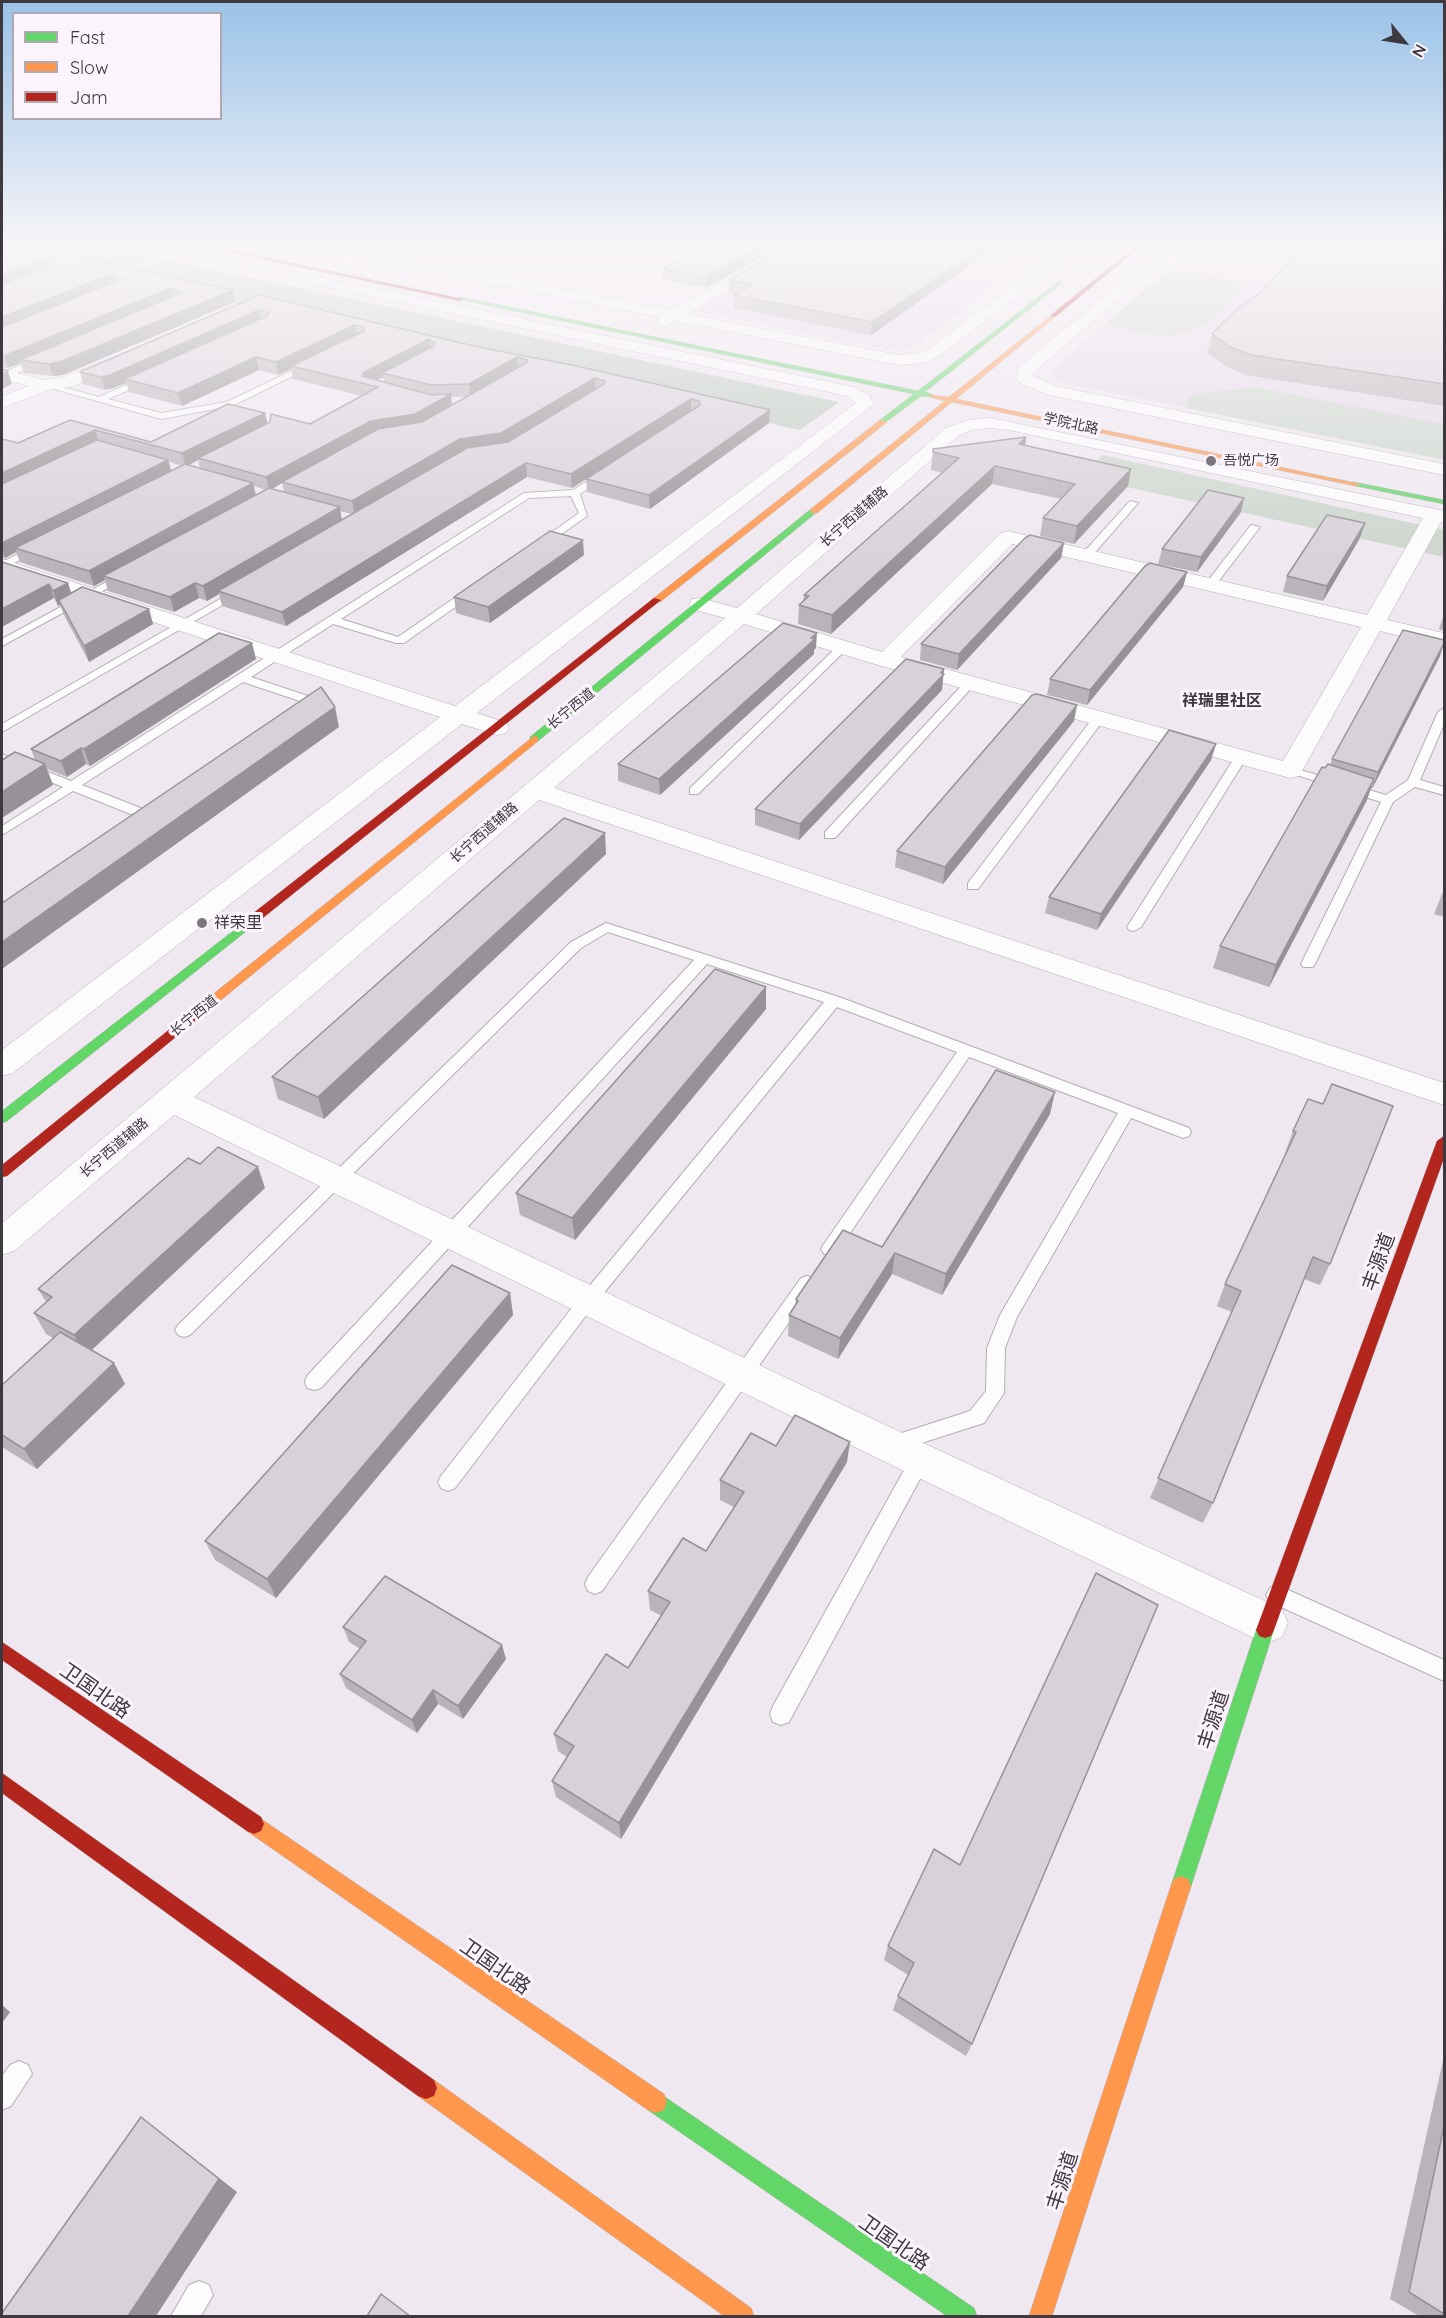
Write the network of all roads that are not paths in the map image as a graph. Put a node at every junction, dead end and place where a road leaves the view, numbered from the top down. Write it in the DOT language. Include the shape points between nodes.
graph roads {
  1 [pos="132,354"];
  2 [pos="671,354"];
  3 [pos="727,354"];
  4 [pos="802,354"];
  5 [pos="868,354"];
  6 [pos="929,354"];
  7 [pos="970,354"];
  8 [pos="1013,354"];
  9 [pos="1045,354"];
  10 [pos="48,357"];
  11 [pos="321,361"];
  12 [pos="3,375"];
  13 [pos="152,377"];
  14 [pos="936,381"];
  15 [pos="44,386"];
  16 [pos="973,388"];
  17 [pos="920,394"];
  18 [pos="100,400"];
  19 [pos="951,400"];
  20 [pos="1037,401"];
  21 [pos="2,403"];
  22 [pos="1317,459"];
  23 [pos="615,468"];
  24 [pos="1444,470"];
  25 [pos="576,494"];
  26 [pos="1134,503"];
  27 [pos="1441,511"];
  28 [pos="1255,527"];
  29 [pos="53,540"];
  30 [pos="526,554"];
  31 [pos="1086,555"];
  32 [pos="2,566"];
  33 [pos="131,573"];
  34 [pos="487,581"];
  35 [pos="254,582"];
  36 [pos="1211,585"];
  37 [pos="91,595"];
  38 [pos="700,604"];
  39 [pos="742,615"];
  40 [pos="332,620"];
  41 [pos="1373,623"];
  42 [pos="182,624"];
  43 [pos="1444,640"];
  44 [pos="2,643"];
  45 [pos="843,647"];
  46 [pos="278,655"];
  47 [pos="886,660"];
  48 [pos="243,678"];
  49 [pos="970,682"];
  50 [pos="1444,712"];
  51 [pos="294,713"];
  52 [pos="457,714"];
  53 [pos="1099,718"];
  54 [pos="497,728"];
  55 [pos="2,729"];
  56 [pos="1241,757"];
  57 [pos="2,758"];
  58 [pos="1290,771"];
  59 [pos="1413,782"];
  60 [pos="72,786"];
  61 [pos="534,790"];
  62 [pos="694,791"];
  63 [pos="1444,791"];
  64 [pos="1388,800"];
  65 [pos="143,814"];
  66 [pos="2,831"];
  67 [pos="830,835"];
  68 [pos="973,886"];
  69 [pos="1134,927"];
  70 [pos="705,957"];
  71 [pos="1308,964"];
  72 [pos="834,1000"];
  73 [pos="967,1049"];
  74 [pos="2,1065"];
  75 [pos="1444,1094"];
  76 [pos="171,1100"];
  77 [pos="1127,1111"];
  78 [pos="2,1118"];
  79 [pos="1183,1132"];
  80 [pos="1444,1141"];
  81 [pos="2,1172"];
  82 [pos="335,1179"];
  83 [pos="450,1234"];
  84 [pos="2,1242"];
  85 [pos="588,1300"];
  86 [pos="184,1330"];
  87 [pos="744,1375"];
  88 [pos="314,1382"];
  89 [pos="905,1452"];
  90 [pos="448,1482"];
  91 [pos="595,1584"];
  92 [pos="1272,1609"];
  93 [pos="2,1650"];
  94 [pos="1444,1671"];
  95 [pos="781,1714"];
  96 [pos="2,1782"];
  97 [pos="19,2074"];
  98 [pos="2,2097"];
  99 [pos="743,2316"];
  100 [pos="966,2316"];
  101 [pos="1040,2316"];
  1 -- 15 [label="street" via="68,382"];
  2 -- 52 [label="street" via="854,392 865,404"];
  3 -- 17 [label="main road, 学院北路"];
  4 -- 14 [label="main road"];
  5 -- 6 [label="street" via="898,360"];
  7 -- 14 [label="main road, 长宁西道"];
  8 -- 16 [label="main road, 长宁西道"];
  9 -- 24 [label="street" via="1026,370 1024,378 1049,390"];
  10 -- 12 [label="lane"];
  11 -- 18 [label="lane" via="229,404 161,416"];
  12 -- 15 [label="street"];
  13 -- 18 [label="lane"];
  14 -- 16 [label="main road"];
  14 -- 17 [label="main road, 长宁西道"];
  15 -- 18 [label="lane"];
  15 -- 21 [label="street"];
  16 -- 19 [label="main road, 长宁西道"];
  17 -- 19 [label="main road, 学院北路"];
  17 -- 54 [label="main road, 长宁西道"];
  19 -- 27 [label="main road, 学院北路"];
  19 -- 38 [label="main road, 长宁西道"];
  20 -- 22 [label="main road, 学院北路"];
  23 -- 25 [label="lane"];
  25 -- 30 [label="lane" via="584,514"];
  25 -- 40 [label="lane" via="527,495"];
  26 -- 31 [label="lane"];
  27 -- 39 [label="street, 长宁西道辅路" via="1009,425 968,425 952,432"];
  27 -- 41 [label="street"];
  28 -- 36 [label="lane"];
  29 -- 32 [label="lane"];
  31 -- 36 [label="street"];
  31 -- 47 [label="street" via="1008,537"];
  32 -- 37 [label="street"];
  33 -- 37 [label="lane"];
  34 -- 40 [label="lane" via="400,641"];
  35 -- 42 [label="lane"];
  36 -- 41 [label="street"];
  37 -- 42 [label="street"];
  37 -- 44 [label="lane"];
  38 -- 39 [label="street"];
  38 -- 81 [label="main road, 长宁西道"];
  39 -- 45 [label="street"];
  39 -- 61 [label="street, 长宁西道辅路"];
  40 -- 46 [label="lane"];
  41 -- 43 [label="street"];
  41 -- 58 [label="street"];
  42 -- 46 [label="street"];
  42 -- 55 [label="lane"];
  45 -- 47 [label="street"];
  45 -- 62 [label="lane"];
  46 -- 48 [label="lane"];
  46 -- 52 [label="street"];
  47 -- 49 [label="street"];
  48 -- 51 [label="lane" via="313,701"];
  48 -- 60 [label="lane"];
  49 -- 53 [label="street"];
  49 -- 67 [label="lane"];
  50 -- 59 [label="lane"];
  52 -- 54 [label="street"];
  52 -- 74 [label="street"];
  53 -- 56 [label="street"];
  53 -- 68 [label="lane"];
  54 -- 78 [label="main road, 长宁西道"];
  56 -- 58 [label="street"];
  56 -- 69 [label="lane"];
  57 -- 60 [label="lane"];
  58 -- 64 [label="lane"];
  59 -- 63 [label="lane"];
  59 -- 64 [label="lane"];
  60 -- 65 [label="lane"];
  60 -- 66 [label="lane"];
  61 -- 75 [label="street"];
  61 -- 76 [label="street, 长宁西道辅路"];
  64 -- 71 [label="lane"];
  70 -- 72 [label="lane"];
  70 -- 82 [label="lane" via="606,927 576,945"];
  70 -- 83 [label="lane"];
  72 -- 73 [label="lane"];
  72 -- 85 [label="lane"];
  73 -- 77 [label="lane"];
  73 -- 87 [label="lane"];
  76 -- 82 [label="street"];
  76 -- 84 [label="street, 长宁西道辅路"];
  77 -- 79 [label="lane"];
  77 -- 89 [label="lane" via="1009,1316 996,1348 995,1393 977,1417"];
  80 -- 92 [label="main road, 丰源道"];
  82 -- 83 [label="street"];
  82 -- 86 [label="lane"];
  83 -- 85 [label="street"];
  83 -- 88 [label="lane"];
  85 -- 87 [label="street"];
  85 -- 90 [label="lane"];
  87 -- 89 [label="street"];
  87 -- 91 [label="lane"];
  89 -- 92 [label="street"];
  89 -- 95 [label="lane"];
  92 -- 94 [label="lane"];
  92 -- 101 [label="main road, 丰源道"];
  93 -- 100 [label="main road, 卫国北路"];
  96 -- 99 [label="main road"];
  97 -- 98 [label="lane"];
}
